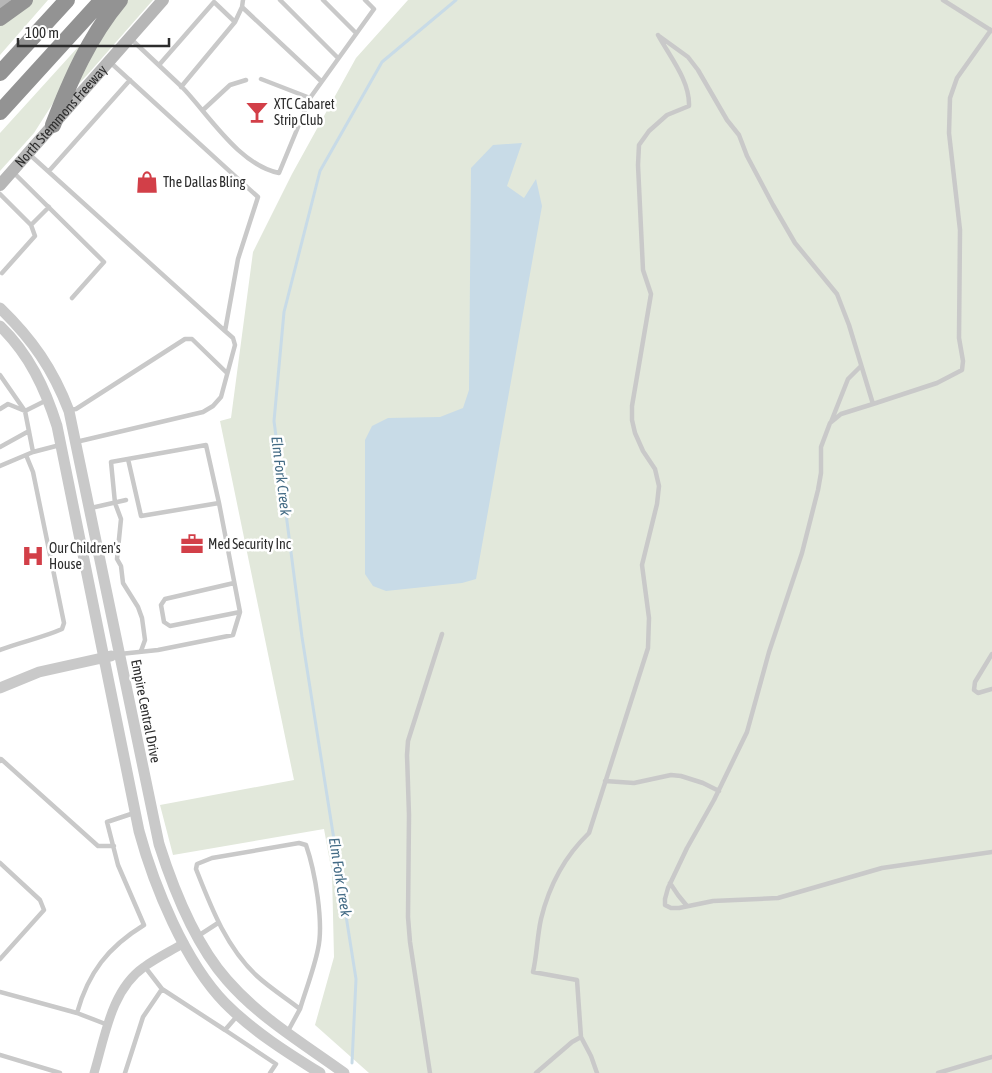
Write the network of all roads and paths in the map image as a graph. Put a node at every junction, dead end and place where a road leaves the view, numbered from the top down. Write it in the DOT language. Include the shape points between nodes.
graph roads {
  1 [pos="5,0"];
  2 [pos="25,0"];
  3 [pos="67,0"];
  4 [pos="102,0"];
  5 [pos="120,0"];
  6 [pos="163,0"];
  7 [pos="243,0"];
  8 [pos="280,0"];
  9 [pos="323,0"];
  10 [pos="365,0"];
  11 [pos="943,0"];
  12 [pos="0,5"];
  13 [pos="242,7"];
  14 [pos="0,18"];
  15 [pos="235,22"];
  16 [pos="991,30"];
  17 [pos="356,33"];
  18 [pos="130,38"];
  19 [pos="338,58"];
  20 [pos="109,61"];
  21 [pos="159,65"];
  22 [pos="0,73"];
  23 [pos="261,79"];
  24 [pos="130,80"];
  25 [pos="246,80"];
  26 [pos="321,81"];
  27 [pos="181,87"];
  28 [pos="310,98"];
  29 [pos="203,110"];
  30 [pos="0,112"];
  31 [pos="53,125"];
  32 [pos="28,153"];
  33 [pos="12,171"];
  34 [pos="49,171"];
  35 [pos="0,185"];
  36 [pos="0,194"];
  37 [pos="48,207"];
  38 [pos="30,225"];
  39 [pos="0,272"];
  40 [pos="72,298"];
  41 [pos="0,308"];
  42 [pos="0,326"];
  43 [pos="225,331"];
  44 [pos="861,366"];
  45 [pos="227,373"];
  46 [pos="0,376"];
  47 [pos="49,400"];
  48 [pos="873,404"];
  49 [pos="0,409"];
  50 [pos="25,410"];
  51 [pos="69,411"];
  52 [pos="830,423"];
  53 [pos="29,431"];
  54 [pos="76,442"];
  55 [pos="61,445"];
  56 [pos="0,447"];
  57 [pos="33,452"];
  58 [pos="26,455"];
  59 [pos="128,459"];
  60 [pos="0,466"];
  61 [pos="126,500"];
  62 [pos="115,502"];
  63 [pos="219,503"];
  64 [pos="90,508"];
  65 [pos="234,583"];
  66 [pos="240,612"];
  67 [pos="442,634"];
  68 [pos="0,650"];
  69 [pos="141,651"];
  70 [pos="120,654"];
  71 [pos="992,654"];
  72 [pos="104,657"];
  73 [pos="0,688"];
  74 [pos="992,689"];
  75 [pos="0,761"];
  76 [pos="605,781"];
  77 [pos="719,791"];
  78 [pos="135,813"];
  79 [pos="114,846"];
  80 [pos="992,852"];
  81 [pos="0,863"];
  82 [pos="670,883"];
  83 [pos="687,906"];
  84 [pos="218,922"];
  85 [pos="197,936"];
  86 [pos="184,943"];
  87 [pos="0,959"];
  88 [pos="144,966"];
  89 [pos="162,989"];
  90 [pos="0,992"];
  91 [pos="300,1008"];
  92 [pos="77,1013"];
  93 [pos="238,1015"];
  94 [pos="108,1025"];
  95 [pos="226,1030"];
  96 [pos="287,1032"];
  97 [pos="580,1037"];
  98 [pos="0,1055"];
  99 [pos="992,1057"];
  100 [pos="60,1073"];
  101 [pos="94,1073"];
  102 [pos="125,1073"];
  103 [pos="270,1073"];
  104 [pos="320,1073"];
  105 [pos="344,1073"];
  106 [pos="430,1073"];
  107 [pos="536,1073"];
  108 [pos="597,1073"];
  109 [pos="938,1073"];
  1 -- 12 [label="main road"];
  2 -- 14 [label="highway"];
  3 -- 22 [label="highway"];
  4 -- 30 [label="highway"];
  5 -- 31 [label="highway" via="91,42"];
  6 -- 18 [label="main road, North Stemmons Freeway"];
  7 -- 13 [label="lane"];
  8 -- 19 [label="lane"];
  9 -- 17 [label="lane"];
  10 -- 17 [label="lane" via="374,9"];
  11 -- 16 [label="lane"];
  13 -- 15 [label="lane"];
  13 -- 26 [label="lane"];
  15 -- 21 [label="lane" via="214,2"];
  15 -- 27 [label="lane"];
  16 -- 48 [label="lane" via="957,78 950,98 950,153 960,230 958,338 962,370 936,383"];
  17 -- 19 [label="lane"];
  18 -- 20 [label="main road, North Stemmons Freeway"];
  18 -- 21 [label="lane"];
  19 -- 26 [label="lane"];
  20 -- 24 [label="lane"];
  20 -- 31 [label="main road, North Stemmons Freeway"];
  21 -- 27 [label="lane"];
  23 -- 28 [label="lane"];
  24 -- 34 [label="lane"];
  24 -- 43 [label="lane" via="258,197 238,259"];
  25 -- 29 [label="lane" via="230,85"];
  26 -- 28 [label="lane"];
  27 -- 29 [label="lane"];
  28 -- 29 [label="lane" via="279,173 268,171 232,146"];
  31 -- 32 [label="main road, North Stemmons Freeway"];
  32 -- 33 [label="main road, North Stemmons Freeway"];
  32 -- 34 [label="lane"];
  33 -- 35 [label="main road, North Stemmons Freeway"];
  33 -- 37 [label="lane"];
  34 -- 43 [label="lane"];
  36 -- 38 [label="lane"];
  37 -- 38 [label="lane"];
  37 -- 40 [label="lane" via="104,262"];
  38 -- 39 [label="lane" via="34,236"];
  41 -- 51 [label="street, Empire Central Drive" via="43,357"];
  42 -- 47 [label="street" via="30,362"];
  43 -- 45 [label="lane" via="235,345"];
  44 -- 48 [label="lane"];
  44 -- 52 [label="lane" via="848,379"];
  44 -- 76 [label="lane" via="837,294 795,243 746,156 739,135 698,70 688,57 658,35 684,82 689,106 668,115 649,131 639,145 643,270 651,294 632,420 643,451 655,469 659,486 642,566 649,618 648,648"];
  45 -- 51 [label="lane" via="192,339 184,338"];
  45 -- 54 [label="lane" via="221,396 214,406 203,412"];
  46 -- 50 [label="lane"];
  47 -- 50 [label="lane"];
  47 -- 55 [label="street"];
  48 -- 52 [label="lane" via="841,414"];
  49 -- 50 [label="lane" via="8,404"];
  50 -- 53 [label="lane"];
  51 -- 54 [label="street, Empire Central Drive"];
  52 -- 77 [label="lane" via="821,447 818,490 800,561 769,652 747,732"];
  53 -- 56 [label="lane"];
  53 -- 57 [label="lane"];
  54 -- 55 [label="street"];
  54 -- 64 [label="street, Empire Central Drive"];
  55 -- 57 [label="lane"];
  55 -- 72 [label="street"];
  57 -- 58 [label="lane"];
  58 -- 60 [label="lane"];
  58 -- 68 [label="lane" via="34,472 64,623 62,629"];
  59 -- 62 [label="lane" via="111,462"];
  59 -- 63 [label="lane" via="141,516"];
  59 -- 63 [label="lane" via="206,445"];
  61 -- 62 [label="lane"];
  62 -- 64 [label="lane"];
  62 -- 69 [label="lane" via="120,519 117,559 123,582 142,618 145,640"];
  63 -- 65 [label="lane"];
  64 -- 70 [label="street, Empire Central Drive"];
  65 -- 66 [label="lane"];
  65 -- 66 [label="lane" via="165,599 161,605 164,622 170,626"];
  66 -- 69 [label="lane" via="233,635"];
  67 -- 106 [label="lane" via="406,755 408,917"];
  69 -- 70 [label="lane"];
  70 -- 72 [label="street"];
  70 -- 85 [label="street, Empire Central Drive" via="159,844"];
  71 -- 74 [label="lane" via="975,682 974,690 978,693"];
  72 -- 73 [label="street" via="39,672"];
  72 -- 78 [label="street"];
  75 -- 79 [label="lane" via="98,846"];
  76 -- 77 [label="lane" via="634,783 671,775"];
  76 -- 97 [label="lane" via="589,833 570,853 551,890 541,919 533,972 577,980"];
  77 -- 82 [label="lane"];
  78 -- 79 [label="lane" via="107,822"];
  78 -- 86 [label="street" via="147,861"];
  79 -- 92 [label="lane" via="118,865 144,925 107,953 82,994"];
  80 -- 83 [label="lane" via="882,868 778,898 713,901"];
  81 -- 87 [label="lane" via="40,900 44,910"];
  82 -- 83 [label="lane"];
  82 -- 83 [label="lane" via="665,905 671,908"];
  84 -- 85 [label="lane"];
  84 -- 91 [label="lane" via="236,951 257,975"];
  84 -- 91 [label="lane" via="196,864 212,858 298,843 306,845 321,924 319,948"];
  85 -- 86 [label="street"];
  85 -- 96 [label="street, Empire Central Drive" via="227,981"];
  86 -- 88 [label="street"];
  86 -- 93 [label="street" via="214,990"];
  88 -- 89 [label="lane"];
  88 -- 94 [label="street" via="119,995"];
  89 -- 95 [label="lane"];
  89 -- 102 [label="lane" via="143,1017"];
  90 -- 92 [label="lane"];
  91 -- 96 [label="lane"];
  92 -- 94 [label="lane"];
  93 -- 95 [label="lane"];
  93 -- 104 [label="street" via="267,1039"];
  94 -- 101 [label="street"];
  95 -- 103 [label="lane" via="276,1064"];
  96 -- 105 [label="street, Empire Central Drive"];
  97 -- 107 [label="lane"];
  97 -- 108 [label="lane" via="592,1056"];
  98 -- 100 [label="lane"];
  99 -- 109 [label="lane"];
}
